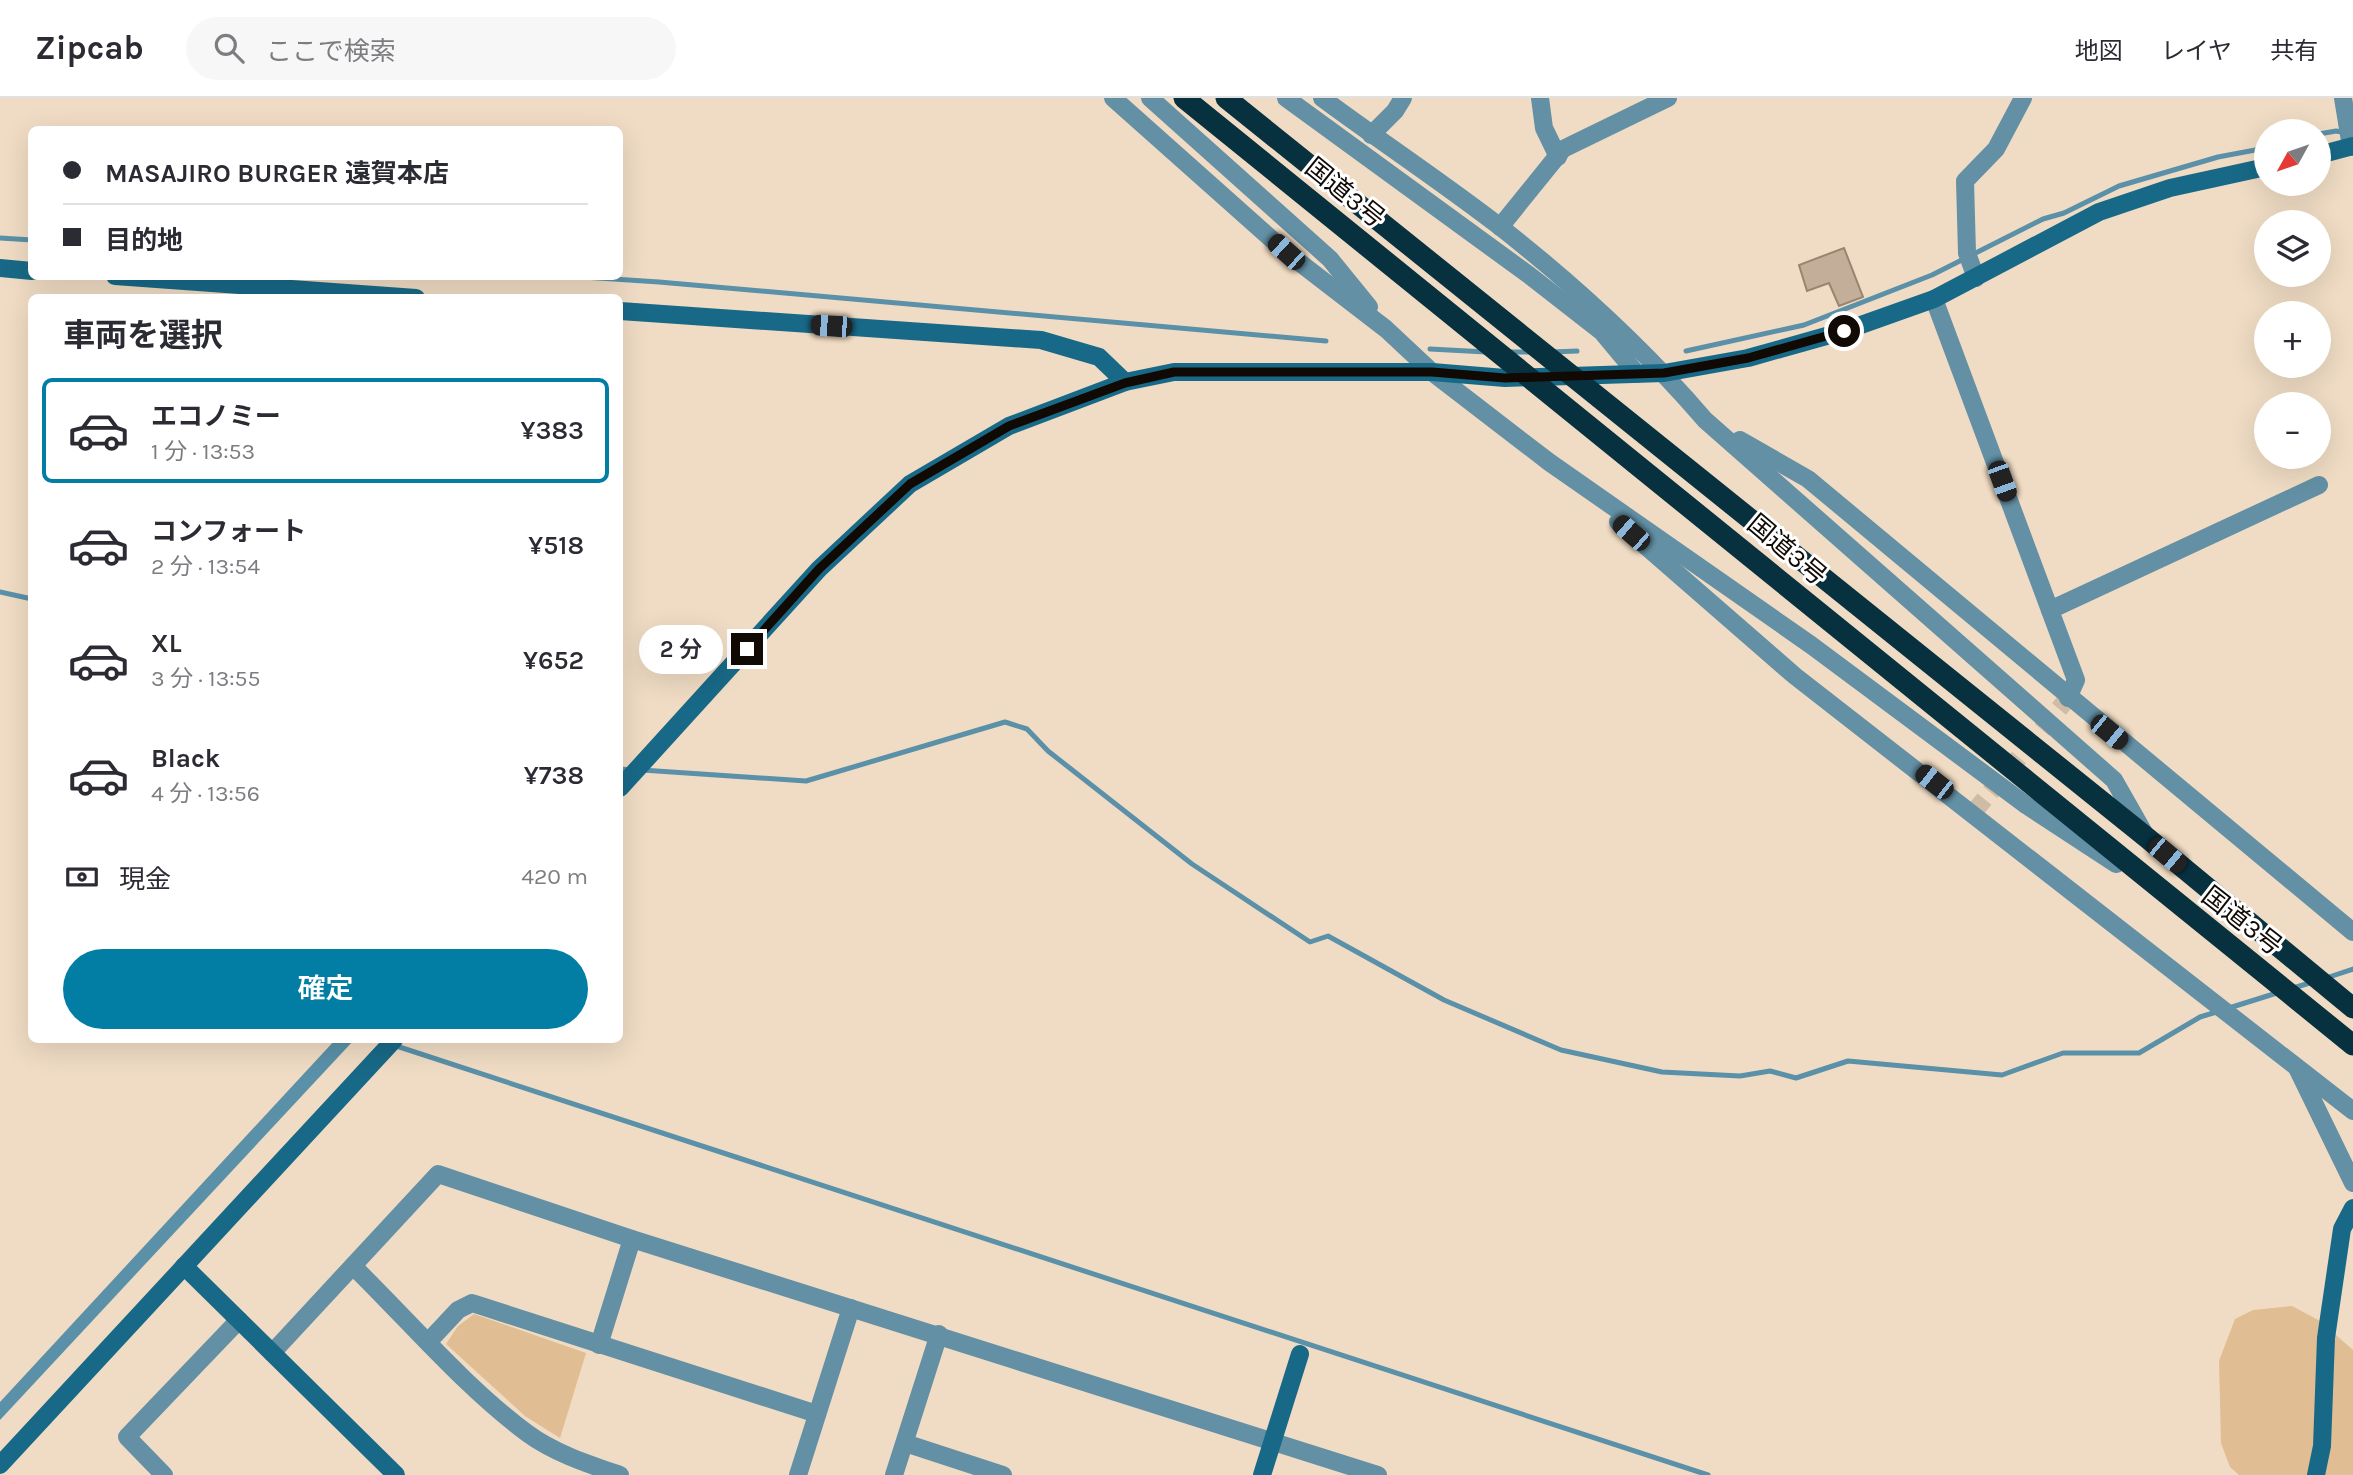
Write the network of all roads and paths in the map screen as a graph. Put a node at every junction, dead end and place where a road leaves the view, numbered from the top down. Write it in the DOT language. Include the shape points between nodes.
graph roads {
  1 [pos="1113,98"];
  2 [pos="1150,98"];
  3 [pos="1184,98"];
  4 [pos="1226,98"];
  5 [pos="1286,98"];
  6 [pos="1322,98"];
  7 [pos="1402,98"];
  8 [pos="1540,98"];
  9 [pos="1668,98"];
  10 [pos="2023,98"];
  11 [pos="2343,98"];
  12 [pos="1371,135"];
  13 [pos="2352,147"];
  14 [pos="2331,152"];
  15 [pos="1558,157"];
  16 [pos="2254,170"];
  17 [pos="1500,227"];
  18 [pos="0,268"];
  19 [pos="28,271"];
  20 [pos="1976,278"];
  21 [pos="169,280"];
  22 [pos="361,294"];
  23 [pos="1934,299"];
  24 [pos="623,311"];
  25 [pos="1386,329"];
  26 [pos="1432,372"];
  27 [pos="1664,373"];
  28 [pos="1637,374"];
  29 [pos="1125,383"];
  30 [pos="1705,420"];
  31 [pos="1549,462"];
  32 [pos="2319,485"];
  33 [pos="2050,610"];
  34 [pos="2068,698"];
  35 [pos="623,785"];
  36 [pos="2146,837"];
  37 [pos="2165,896"];
  38 [pos="2353,932"];
  39 [pos="2353,1008"];
  40 [pos="391,1043"];
  41 [pos="2353,1045"];
  42 [pos="2295,1063"];
  43 [pos="2353,1111"];
  44 [pos="2353,1183"];
  45 [pos="2353,1208"];
  46 [pos="632,1239"];
  47 [pos="184,1266"];
  48 [pos="354,1266"];
  49 [pos="851,1308"];
  50 [pos="239,1320"];
  51 [pos="939,1334"];
  52 [pos="429,1340"];
  53 [pos="599,1345"];
  54 [pos="272,1353"];
  55 [pos="1300,1354"];
  56 [pos="817,1414"];
  57 [pos="1273,1441"];
  58 [pos="905,1443"];
  59 [pos="0,1465"];
  60 [pos="164,1475"];
  61 [pos="396,1475"];
  62 [pos="620,1475"];
  63 [pos="798,1475"];
  64 [pos="894,1475"];
  65 [pos="1003,1475"];
  66 [pos="1262,1475"];
  67 [pos="1378,1475"];
  68 [pos="2316,1475"];
  1 -- 25 [label="street" via="1286,252"];
  2 -- 25 [label="street" via="1331,259"];
  3 -- 37 [label="highway, 国道3号"];
  4 -- 36 [label="highway, 国道3号"];
  5 -- 28 [label="street" via="1602,332"];
  6 -- 12 [label="street"];
  7 -- 12 [label="street"];
  8 -- 15 [label="street" via="1544,128"];
  9 -- 15 [label="street" via="1563,149"];
  10 -- 20 [label="street" via="1996,149 1965,181 1967,253"];
  11 -- 13 [label="street"];
  12 -- 17 [label="street"];
  13 -- 14 [label="street"];
  15 -- 17 [label="street"];
  16 -- 20 [label="street" via="2170,188 2099,212"];
  17 -- 27 [label="street"];
  18 -- 19 [label="street"];
  20 -- 23 [label="street"];
  21 -- 22 [label="street"];
  23 -- 27 [label="street" via="1748,358"];
  23 -- 33 [label="street"];
  24 -- 29 [label="street" via="1041,340 1099,357"];
  25 -- 26 [label="street"];
  26 -- 28 [label="street" via="1505,378"];
  26 -- 29 [label="street" via="1174,372"];
  26 -- 31 [label="street"];
  27 -- 28 [label="street"];
  27 -- 30 [label="street"];
  29 -- 35 [label="street" via="1009,426 910,484 819,569"];
  30 -- 34 [label="street" via="1808,479"];
  30 -- 36 [label="street" via="2114,780"];
  31 -- 37 [label="street" via="1811,645 2026,805"];
  31 -- 42 [label="street" via="1795,676"];
  32 -- 33 [label="street"];
  33 -- 34 [label="street" via="2076,680"];
  34 -- 38 [label="street"];
  36 -- 39 [label="highway, 国道3号"];
  37 -- 41 [label="highway, 国道3号"];
  40 -- 47 [label="street"];
  42 -- 43 [label="street"];
  42 -- 44 [label="street"];
  45 -- 68 [label="street" via="2342,1229 2326,1338 2322,1447"];
  46 -- 48 [label="street" via="438,1174"];
  46 -- 49 [label="street"];
  46 -- 53 [label="street"];
  47 -- 50 [label="street"];
  47 -- 59 [label="street"];
  48 -- 52 [label="street"];
  48 -- 54 [label="street"];
  49 -- 51 [label="street"];
  49 -- 56 [label="street"];
  50 -- 54 [label="street"];
  50 -- 60 [label="street" via="127,1437"];
  51 -- 57 [label="street"];
  51 -- 58 [label="street"];
  52 -- 53 [label="street" via="458,1310 472,1303"];
  52 -- 62 [label="street" via="529,1434 573,1458"];
  53 -- 56 [label="street"];
  54 -- 61 [label="street"];
  55 -- 57 [label="street"];
  56 -- 63 [label="street"];
  57 -- 66 [label="street"];
  57 -- 67 [label="street"];
  58 -- 64 [label="street"];
  58 -- 65 [label="street"];
}
